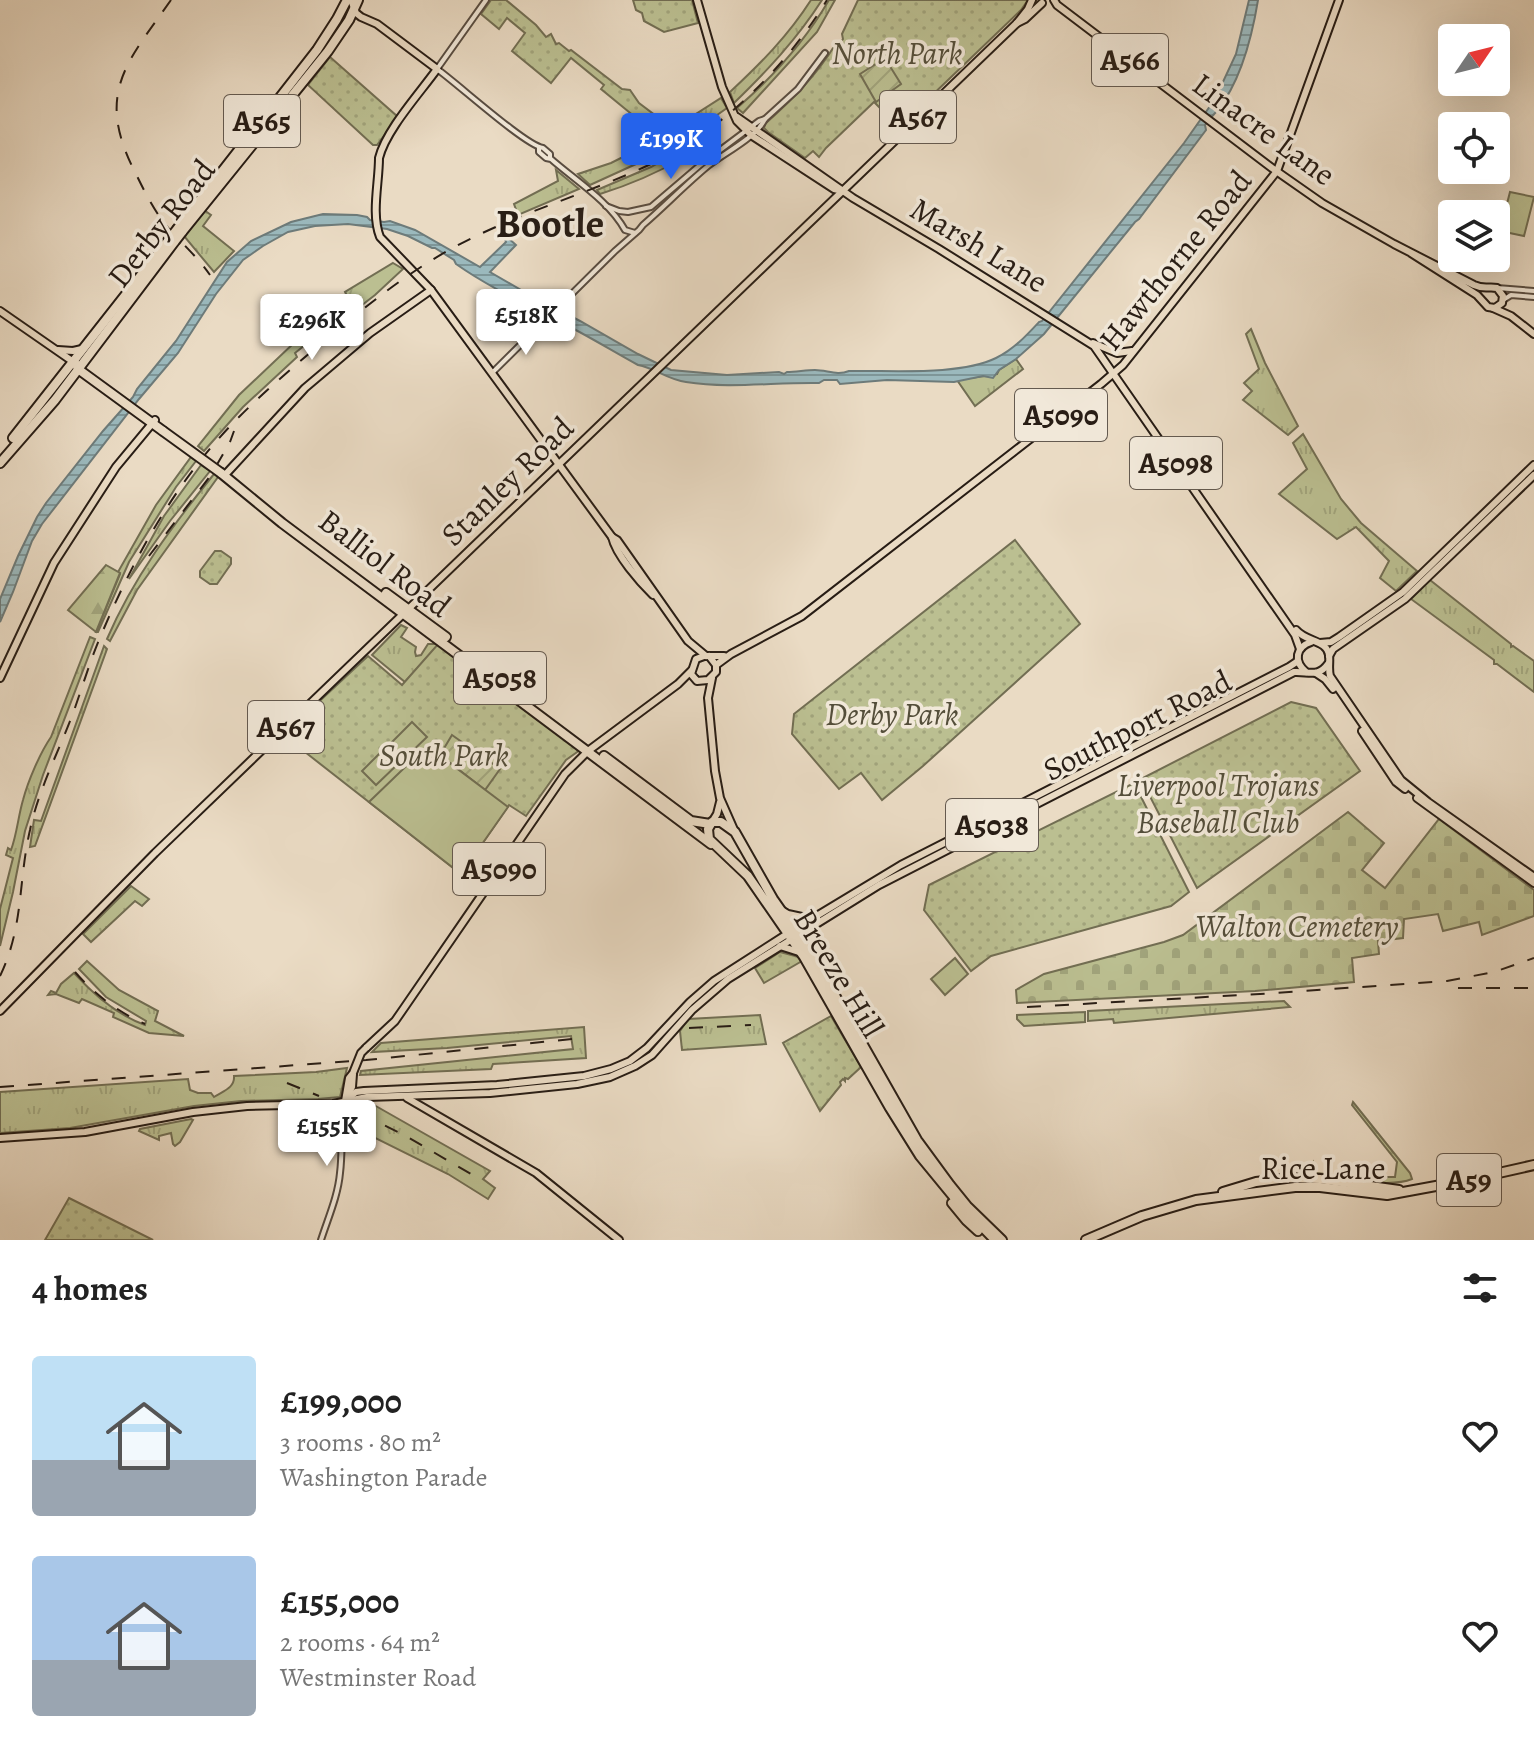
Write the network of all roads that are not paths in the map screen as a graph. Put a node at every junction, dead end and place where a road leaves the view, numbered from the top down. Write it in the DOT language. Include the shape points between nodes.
graph roads {
  1 [pos="486,0"];
  2 [pos="697,0"];
  3 [pos="1339,0"];
  4 [pos="1040,1"];
  5 [pos="351,2"];
  6 [pos="1056,3"];
  7 [pos="361,17"];
  8 [pos="349,20"];
  9 [pos="370,21"];
  10 [pos="825,53"];
  11 [pos="437,69"];
  12 [pos="751,131"];
  13 [pos="1277,171"];
  14 [pos="843,191"];
  15 [pos="606,206"];
  16 [pos="631,212"];
  17 [pos="621,223"];
  18 [pos="643,225"];
  19 [pos="180,230"];
  20 [pos="626,231"];
  21 [pos="635,233"];
  22 [pos="615,251"];
  23 [pos="1411,253"];
  24 [pos="1497,288"];
  25 [pos="1487,289"];
  26 [pos="431,290"];
  27 [pos="1534,294"];
  28 [pos="1482,300"];
  29 [pos="1503,301"];
  30 [pos="1493,308"];
  31 [pos="0,311"];
  32 [pos="1511,316"];
  33 [pos="1534,334"];
  34 [pos="1088,340"];
  35 [pos="54,349"];
  36 [pos="87,349"];
  37 [pos="1135,350"];
  38 [pos="77,365"];
  39 [pos="492,373"];
  40 [pos="1113,374"];
  41 [pos="152,420"];
  42 [pos="0,455"];
  43 [pos="0,463"];
  44 [pos="559,465"];
  45 [pos="1534,465"];
  46 [pos="224,473"];
  47 [pos="1534,475"];
  48 [pos="1244,559"];
  49 [pos="406,611"];
  50 [pos="688,641"];
  51 [pos="1312,641"];
  52 [pos="1320,643"];
  53 [pos="1300,649"];
  54 [pos="731,654"];
  55 [pos="708,656"];
  56 [pos="1329,656"];
  57 [pos="1298,661"];
  58 [pos="694,662"];
  59 [pos="1328,664"];
  60 [pos="716,665"];
  61 [pos="691,671"];
  62 [pos="1306,672"];
  63 [pos="1316,673"];
  64 [pos="0,678"];
  65 [pos="712,678"];
  66 [pos="696,681"];
  67 [pos="678,684"];
  68 [pos="708,698"];
  69 [pos="590,749"];
  70 [pos="720,798"];
  71 [pos="711,823"];
  72 [pos="735,832"];
  73 [pos="715,846"];
  74 [pos="1534,880"];
  75 [pos="779,915"];
  76 [pos="813,922"];
  77 [pos="793,934"];
  78 [pos="777,944"];
  79 [pos="802,953"];
  80 [pos="812,955"];
  81 [pos="2,1006"];
  82 [pos="633,1064"];
  83 [pos="353,1076"];
  84 [pos="364,1091"];
  85 [pos="421,1096"];
  86 [pos="405,1097"];
  87 [pos="345,1101"];
  88 [pos="418,1104"];
  89 [pos="0,1138"];
  90 [pos="924,1156"];
  91 [pos="1534,1165"];
  92 [pos="949,1188"];
  93 [pos="321,1240"];
  94 [pos="619,1240"];
  95 [pos="987,1240"];
  96 [pos="995,1240"];
  97 [pos="1002,1240"];
  98 [pos="1010,1240"];
  99 [pos="1086,1240"];
  1 -- 11 [label="street"];
  2 -- 12 [label="main road, Marsh Lane / A5098" via="722,87"];
  3 -- 13 [label="main road, Hawthorne Road / A5090"];
  4 -- 6 [label="main road, Linacre Lane / A566"];
  4 -- 14 [label="main road, Stanley Road / A567"];
  5 -- 7 [label="main road"];
  5 -- 8 [label="highway, Derby Road / A565"];
  5 -- 9 [label="main road"];
  5 -- 19 [label="highway, Derby Road / A565" via="326,43"];
  6 -- 13 [label="main road, Linacre Lane / A566"];
  7 -- 8 [label="main road"];
  7 -- 9 [label="main road"];
  8 -- 19 [label="highway, Derby Road / A565"];
  9 -- 11 [label="main road"];
  10 -- 12 [label="street" via="798,89"];
  11 -- 15 [label="street" via="543,148"];
  11 -- 26 [label="main road" via="380,154 376,223 380,237"];
  12 -- 14 [label="main road, Marsh Lane / A5098"];
  12 -- 16 [label="street" via="655,204"];
  12 -- 18 [label="street"];
  13 -- 23 [label="main road, Linacre Lane / A566"];
  13 -- 37 [label="main road, Hawthorne Road / A5090"];
  14 -- 34 [label="main road, Marsh Lane / A5098"];
  14 -- 44 [label="main road, Stanley Road / A567"];
  15 -- 16 [label="street"];
  15 -- 17 [label="street"];
  16 -- 17 [label="street"];
  16 -- 18 [label="street" via="641,216"];
  17 -- 20 [label="street"];
  18 -- 21 [label="street"];
  19 -- 36 [label="highway, Derby Road / A565, bridge"];
  20 -- 21 [label="street"];
  20 -- 22 [label="street"];
  21 -- 22 [label="street"];
  22 -- 39 [label="street"];
  23 -- 25 [label="main road, Linacre Lane / A566"];
  23 -- 28 [label="main road, Linacre Lane / A566"];
  24 -- 25 [label="main road"];
  24 -- 27 [label="street"];
  24 -- 29 [label="main road"];
  25 -- 28 [label="main road"];
  26 -- 39 [label="main road"];
  26 -- 46 [label="main road" via="305,388"];
  27 -- 29 [label="street" via="1511,295"];
  28 -- 30 [label="main road"];
  29 -- 30 [label="main road"];
  29 -- 32 [label="main road"];
  30 -- 32 [label="main road"];
  31 -- 35 [label="main road, A5058"];
  32 -- 33 [label="main road"];
  34 -- 37 [label="main road, Marsh Lane / A5098" via="1117,353"];
  34 -- 40 [label="main road, Marsh Lane / A5098"];
  35 -- 36 [label="main road"];
  35 -- 38 [label="main road, A5058"];
  36 -- 38 [label="highway, Derby Road / A565"];
  37 -- 40 [label="main road, Hawthorne Road / A5090"];
  38 -- 41 [label="highway, A5058"];
  38 -- 42 [label="highway, Derby Road / A565"];
  38 -- 43 [label="highway, Derby Road / A565" via="55,400"];
  39 -- 44 [label="main road"];
  40 -- 48 [label="main road, A5098"];
  40 -- 54 [label="main road, Hawthorne Road / A5090" via="802,616"];
  41 -- 46 [label="highway, A5058, bridge"];
  41 -- 64 [label="main road" via="54,563"];
  44 -- 49 [label="main road, Stanley Road / A567"];
  44 -- 50 [label="main road"];
  45 -- 52 [label="main road" via="1403,592 1331,642"];
  46 -- 49 [label="highway, Balliol Road / A5058"];
  47 -- 56 [label="main road" via="1405,599"];
  48 -- 51 [label="main road, A5098" via="1298,633"];
  48 -- 53 [label="main road, A5098"];
  49 -- 69 [label="highway, Balliol Road / A5058"];
  49 -- 81 [label="main road, Stanley Road / A567"];
  50 -- 55 [label="main road"];
  50 -- 58 [label="main road"];
  51 -- 52 [label="main road"];
  51 -- 53 [label="main road"];
  52 -- 56 [label="main road"];
  53 -- 57 [label="main road"];
  54 -- 55 [label="main road, Hawthorne Road / A5090"];
  54 -- 60 [label="main road, Hawthorne Road / A5090"];
  55 -- 58 [label="main road, A5090"];
  55 -- 60 [label="main road"];
  56 -- 59 [label="main road"];
  57 -- 62 [label="main road"];
  57 -- 76 [label="main road, Southport Road / A5038" via="901,865"];
  58 -- 61 [label="main road, A5090"];
  59 -- 63 [label="main road"];
  59 -- 74 [label="main road" via="1332,681 1401,780"];
  60 -- 65 [label="main road"];
  61 -- 66 [label="main road"];
  61 -- 67 [label="main road, A5090"];
  62 -- 63 [label="main road, A5038"];
  62 -- 76 [label="main road, Southport Road / A5038" via="1286,676"];
  63 -- 74 [label="main road" via="1329,683 1396,782"];
  65 -- 66 [label="main road, A5090"];
  65 -- 68 [label="main road, Breeze Hill"];
  66 -- 67 [label="main road, A5090"];
  66 -- 68 [label="main road, Breeze Hill"];
  67 -- 69 [label="main road, A5090"];
  68 -- 70 [label="main road, Breeze Hill"];
  69 -- 71 [label="highway, A5058" via="691,821"];
  69 -- 73 [label="highway, A5058"];
  69 -- 83 [label="main road, A5090, bridge" via="545,801 395,1021 361,1053"];
  70 -- 71 [label="main road, Breeze Hill"];
  70 -- 72 [label="main road, Breeze Hill"];
  71 -- 72 [label="highway, A5058" via="721,822"];
  71 -- 73 [label="highway" via="708,835"];
  72 -- 75 [label="highway, Breeze Hill / A5058"];
  73 -- 75 [label="highway, Breeze Hill / A5058"];
  75 -- 76 [label="main road"];
  75 -- 77 [label="highway, Breeze Hill / A5058"];
  75 -- 78 [label="main road"];
  76 -- 77 [label="main road, Southport Road / A5038"];
  76 -- 80 [label="main road"];
  77 -- 78 [label="main road, Southport Road / A5038"];
  77 -- 79 [label="highway, Breeze Hill / A5058"];
  77 -- 80 [label="highway, Breeze Hill / A5058"];
  78 -- 79 [label="main road"];
  78 -- 82 [label="main road, Southport Road / A5038" via="714,981"];
  79 -- 90 [label="highway, Breeze Hill / A5058" via="904,1133"];
  80 -- 90 [label="highway, Breeze Hill / A5058"];
  82 -- 84 [label="main road, A5038" via="487,1086"];
  82 -- 85 [label="main road, A5038" via="610,1077 577,1084"];
  83 -- 84 [label="main road"];
  83 -- 87 [label="main road"];
  84 -- 87 [label="main road, A5038"];
  85 -- 86 [label="main road, A5038"];
  85 -- 88 [label="main road"];
  86 -- 87 [label="main road, A5038"];
  86 -- 88 [label="main road, A5038"];
  87 -- 89 [label="main road, A5038" via="219,1109 85,1132"];
  87 -- 93 [label="street" via="340,1175"];
  88 -- 94 [label="main road, A5038" via="544,1178"];
  90 -- 92 [label="highway, A5058"];
  90 -- 95 [label="highway" via="959,1213"];
  90 -- 98 [label="highway"];
  91 -- 99 [label="highway, Rice Lane / A59" via="1404,1191 1320,1179 1256,1182 1142,1216"];
  92 -- 96 [label="highway, A5058"];
  92 -- 97 [label="highway, A5058"];
}
